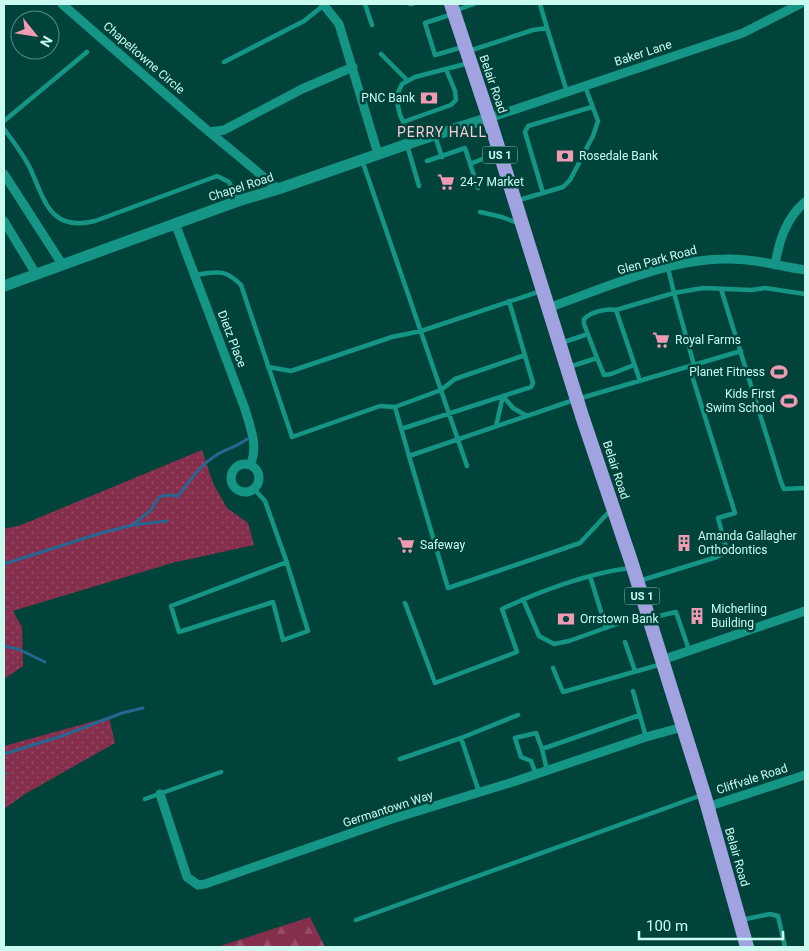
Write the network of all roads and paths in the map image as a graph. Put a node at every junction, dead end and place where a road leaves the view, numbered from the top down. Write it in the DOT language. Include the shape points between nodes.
graph roads {
  1 [pos="64,4"];
  2 [pos="323,4"];
  3 [pos="365,4"];
  4 [pos="474,4"];
  5 [pos="540,4"];
  6 [pos="800,4"];
  7 [pos="453,10"];
  8 [pos="372,25"];
  9 [pos="547,28"];
  10 [pos="87,52"];
  11 [pos="381,54"];
  12 [pos="467,54"];
  13 [pos="224,62"];
  14 [pos="353,67"];
  15 [pos="446,69"];
  16 [pos="408,81"];
  17 [pos="584,86"];
  18 [pos="567,92"];
  19 [pos="592,107"];
  20 [pos="489,118"];
  21 [pos="4,121"];
  22 [pos="403,122"];
  23 [pos="4,129"];
  24 [pos="209,132"];
  25 [pos="434,135"];
  26 [pos="410,143"];
  27 [pos="585,151"];
  28 [pos="499,152"];
  29 [pos="378,154"];
  30 [pos="442,156"];
  31 [pos="362,160"];
  32 [pos="427,161"];
  33 [pos="579,163"];
  34 [pos="470,164"];
  35 [pos="4,174"];
  36 [pos="419,186"];
  37 [pos="478,188"];
  38 [pos="278,189"];
  39 [pos="543,193"];
  40 [pos="238,202"];
  41 [pos="514,202"];
  42 [pos="805,202"];
  43 [pos="480,212"];
  44 [pos="4,221"];
  45 [pos="175,224"];
  46 [pos="522,225"];
  47 [pos="62,264"];
  48 [pos="775,265"];
  49 [pos="668,268"];
  50 [pos="805,270"];
  51 [pos="36,274"];
  52 [pos="193,275"];
  53 [pos="4,286"];
  54 [pos="721,289"];
  55 [pos="543,290"];
  56 [pos="674,293"];
  57 [pos="805,294"];
  58 [pos="509,301"];
  59 [pos="548,308"];
  60 [pos="616,310"];
  61 [pos="421,332"];
  62 [pos="588,334"];
  63 [pos="560,343"];
  64 [pos="741,351"];
  65 [pos="525,355"];
  66 [pos="597,358"];
  67 [pos="634,365"];
  68 [pos="694,365"];
  69 [pos="688,366"];
  70 [pos="268,367"];
  71 [pos="568,368"];
  72 [pos="640,381"];
  73 [pos="441,390"];
  74 [pos="503,396"];
  75 [pos="578,399"];
  76 [pos="395,407"];
  77 [pos="449,414"];
  78 [pos="527,416"];
  79 [pos="496,426"];
  80 [pos="402,429"];
  81 [pos="458,439"];
  82 [pos="409,456"];
  83 [pos="250,465"];
  84 [pos="467,466"];
  85 [pos="805,488"];
  86 [pos="254,490"];
  87 [pos="607,514"];
  88 [pos="287,562"];
  89 [pos="633,567"];
  90 [pos="590,576"];
  91 [pos="638,582"];
  92 [pos="523,599"];
  93 [pos="405,603"];
  94 [pos="805,611"];
  95 [pos="648,616"];
  96 [pos="606,628"];
  97 [pos="625,642"];
  98 [pos="689,650"];
  99 [pos="662,662"];
  100 [pos="553,668"];
  101 [pos="635,671"];
  102 [pos="632,692"];
  103 [pos="518,715"];
  104 [pos="640,715"];
  105 [pos="683,727"];
  106 [pos="646,737"];
  107 [pos="461,738"];
  108 [pos="542,749"];
  109 [pos="400,759"];
  110 [pos="547,770"];
  111 [pos="221,772"];
  112 [pos="536,774"];
  113 [pos="805,774"];
  114 [pos="480,793"];
  115 [pos="160,794"];
  116 [pos="144,799"];
  117 [pos="705,801"];
  118 [pos="356,920"];
  119 [pos="740,921"];
  120 [pos="747,947"];
  121 [pos="785,947"];
  1 -- 24 [label="street, Chapeltowne Circle"];
  2 -- 13 [label="lane" via="304,21"];
  2 -- 14 [label="street" via="339,24"];
  3 -- 8 [label="lane"];
  4 -- 7 [label="lane"];
  5 -- 9 [label="lane"];
  6 -- 17 [label="street, Baker Lane" via="743,33"];
  7 -- 12 [label="highway, Belair Road / US 1"];
  7 -- 12 [label="lane" via="425,23 436,55"];
  9 -- 12 [label="lane"];
  9 -- 18 [label="lane"];
  10 -- 21 [label="lane"];
  11 -- 16 [label="lane"];
  12 -- 15 [label="lane"];
  12 -- 20 [label="highway, Belair Road / US 1"];
  14 -- 24 [label="street" via="302,89 224,130"];
  14 -- 29 [label="street"];
  15 -- 16 [label="lane"];
  15 -- 22 [label="lane" via="456,100 451,105"];
  16 -- 22 [label="lane" via="402,84 396,98"];
  17 -- 18 [label="street, Baker Lane"];
  17 -- 19 [label="lane"];
  18 -- 20 [label="street, Baker Lane"];
  19 -- 27 [label="lane" via="598,121"];
  19 -- 39 [label="lane" via="528,126 525,132"];
  20 -- 25 [label="street, Chapel Road"];
  20 -- 28 [label="highway, Belair Road / US 1"];
  22 -- 26 [label="lane"];
  23 -- 40 [label="lane" via="29,166 51,212 68,223 80,225 94,221 217,176 229,182"];
  24 -- 38 [label="street, Chapeltowne Circle"];
  25 -- 26 [label="street, Chapel Road"];
  25 -- 30 [label="lane"];
  26 -- 29 [label="street, Chapel Road"];
  26 -- 36 [label="lane"];
  28 -- 34 [label="lane"];
  28 -- 41 [label="highway, Belair Road / US 1"];
  29 -- 31 [label="street, Chapel Road"];
  30 -- 32 [label="lane"];
  30 -- 34 [label="lane" via="466,148"];
  31 -- 38 [label="street, Chapel Road"];
  31 -- 61 [label="lane"];
  33 -- 39 [label="lane" via="563,187"];
  34 -- 37 [label="lane"];
  35 -- 47 [label="street"];
  38 -- 40 [label="street, Chapel Road"];
  39 -- 41 [label="lane"];
  40 -- 45 [label="street, Chapel Road"];
  41 -- 46 [label="highway, Belair Road / US 1"];
  42 -- 48 [label="street" via="784,230"];
  43 -- 46 [label="lane"];
  44 -- 51 [label="street"];
  45 -- 47 [label="street, Chapel Road"];
  45 -- 52 [label="street, Dietz Place"];
  46 -- 55 [label="highway, Belair Road / US 1"];
  47 -- 51 [label="street, Chapel Road"];
  48 -- 49 [label="street, Glen Park Road" via="726,259"];
  48 -- 50 [label="street, Glen Park Road"];
  49 -- 56 [label="lane"];
  49 -- 59 [label="street, Glen Park Road"];
  51 -- 53 [label="street, Chapel Road"];
  52 -- 70 [label="lane" via="230,274 241,285"];
  52 -- 83 [label="street, Dietz Place" via="253,435 254,456"];
  54 -- 56 [label="lane" via="703,288"];
  54 -- 57 [label="lane" via="765,288"];
  54 -- 64 [label="lane"];
  55 -- 58 [label="lane"];
  55 -- 59 [label="highway, Belair Road / US 1"];
  56 -- 60 [label="lane"];
  56 -- 68 [label="lane"];
  58 -- 61 [label="lane"];
  58 -- 65 [label="lane"];
  59 -- 63 [label="highway, Belair Road / US 1"];
  60 -- 62 [label="lane" via="606,309 586,316 584,324"];
  60 -- 67 [label="lane"];
  61 -- 70 [label="lane" via="392,337 291,371"];
  61 -- 73 [label="lane"];
  62 -- 63 [label="lane"];
  62 -- 66 [label="lane"];
  63 -- 71 [label="highway, Belair Road / US 1"];
  64 -- 68 [label="lane"];
  64 -- 85 [label="lane" via="784,489"];
  65 -- 73 [label="lane" via="455,380"];
  65 -- 74 [label="lane" via="533,383 531,387"];
  66 -- 67 [label="lane" via="604,375"];
  66 -- 71 [label="lane"];
  67 -- 72 [label="lane"];
  68 -- 69 [label="lane"];
  69 -- 72 [label="lane"];
  69 -- 91 [label="lane" via="735,513 718,518 727,551"];
  70 -- 76 [label="lane" via="292,436 380,406"];
  71 -- 75 [label="highway, Belair Road / US 1"];
  72 -- 75 [label="lane"];
  73 -- 76 [label="lane"];
  73 -- 77 [label="lane"];
  74 -- 77 [label="lane"];
  74 -- 78 [label="lane" via="513,408"];
  74 -- 79 [label="lane"];
  75 -- 78 [label="lane"];
  75 -- 89 [label="highway, Belair Road / US 1"];
  76 -- 80 [label="lane"];
  77 -- 80 [label="lane"];
  77 -- 81 [label="lane"];
  78 -- 79 [label="lane"];
  79 -- 81 [label="lane"];
  80 -- 82 [label="lane"];
  81 -- 82 [label="lane"];
  81 -- 84 [label="lane"];
  82 -- 87 [label="lane" via="448,588 580,543"];
  83 -- 86 [label="street, Dietz Place" via="260,478"];
  83 -- 86 [label="street" via="236,467 231,480 240,491"];
  86 -- 88 [label="lane" via="265,501"];
  88 -- 88 [label="lane" via="308,631 283,640 273,602 179,632 171,606"];
  89 -- 90 [label="lane"];
  89 -- 91 [label="highway, Belair Road / US 1"];
  90 -- 92 [label="lane"];
  90 -- 96 [label="lane"];
  91 -- 95 [label="highway, Belair Road / US 1"];
  92 -- 93 [label="lane" via="502,609 517,652 435,683"];
  92 -- 96 [label="lane" via="539,636 554,644"];
  94 -- 98 [label="street"];
  95 -- 96 [label="lane"];
  95 -- 98 [label="lane" via="676,612"];
  95 -- 99 [label="highway, Belair Road / US 1"];
  97 -- 101 [label="lane"];
  98 -- 99 [label="street"];
  99 -- 101 [label="lane"];
  99 -- 105 [label="highway, Belair Road / US 1"];
  100 -- 101 [label="lane" via="563,692"];
  102 -- 104 [label="lane"];
  103 -- 107 [label="lane"];
  104 -- 106 [label="lane"];
  104 -- 108 [label="lane"];
  105 -- 106 [label="street, Germantown Way"];
  105 -- 117 [label="highway, Belair Road / US 1"];
  106 -- 110 [label="street, Germantown Way"];
  107 -- 109 [label="lane"];
  107 -- 114 [label="lane"];
  108 -- 110 [label="lane"];
  108 -- 112 [label="lane" via="536,733 514,738 521,757 531,761"];
  110 -- 112 [label="street, Germantown Way"];
  111 -- 115 [label="lane"];
  112 -- 114 [label="street, Germantown Way"];
  113 -- 117 [label="street, Cliffvale Road"];
  114 -- 115 [label="street, Germantown Way" via="392,819 205,884 198,884 187,877"];
  115 -- 116 [label="lane"];
  117 -- 118 [label="lane"];
  117 -- 119 [label="highway, Belair Road / US 1"];
  119 -- 120 [label="highway, Belair Road / US 1"];
  119 -- 121 [label="lane" via="770,914 778,916"];
}
